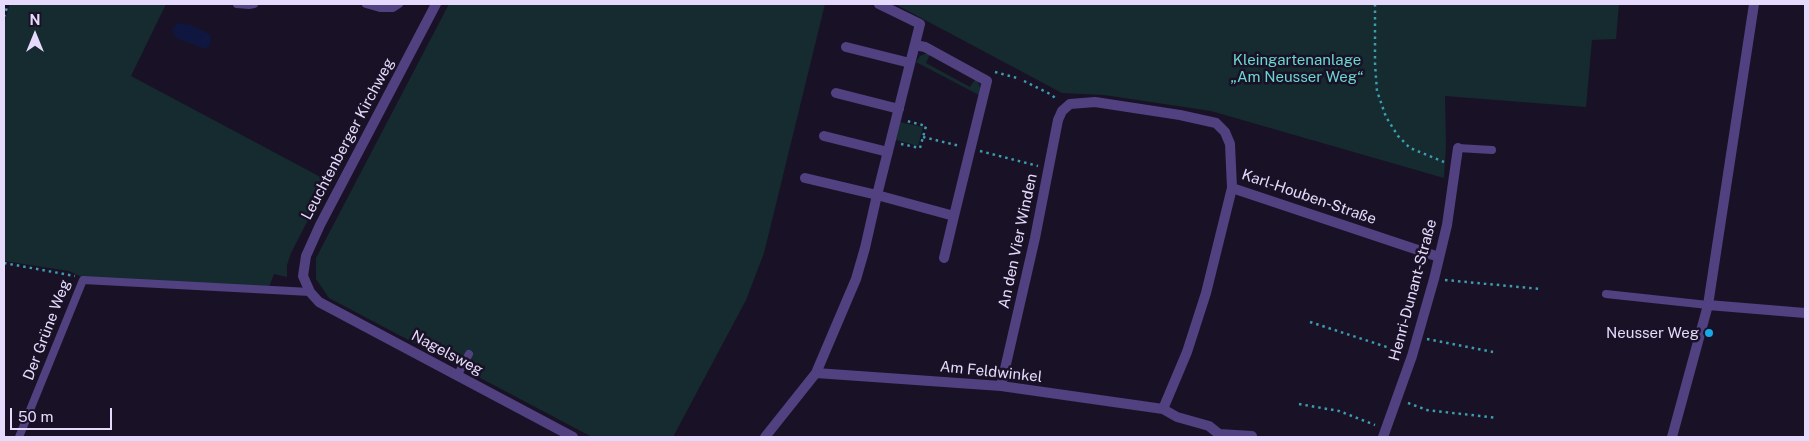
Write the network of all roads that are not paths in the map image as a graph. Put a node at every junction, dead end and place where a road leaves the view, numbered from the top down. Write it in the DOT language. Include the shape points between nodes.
graph roads {
  1 [pos="237,4"];
  2 [pos="254,4"];
  3 [pos="366,4"];
  4 [pos="399,4"];
  5 [pos="436,4"];
  6 [pos="879,4"];
  7 [pos="1754,4"];
  8 [pos="915,45"];
  9 [pos="846,47"];
  10 [pos="910,63"];
  11 [pos="836,93"];
  12 [pos="1067,106"];
  13 [pos="898,114"];
  14 [pos="824,136"];
  15 [pos="1458,148"];
  16 [pos="1492,150"];
  17 [pos="888,152"];
  18 [pos="805,178"];
  19 [pos="1232,188"];
  20 [pos="877,195"];
  21 [pos="954,216"];
  22 [pos="1439,257"];
  23 [pos="944,258"];
  24 [pos="310,292"];
  25 [pos="1606,294"];
  26 [pos="1708,305"];
  27 [pos="1805,313"];
  28 [pos="469,354"];
  29 [pos="816,372"];
  30 [pos="457,376"];
  31 [pos="1001,386"];
  32 [pos="1163,409"];
  33 [pos="1384,433"];
  34 [pos="1252,436"];
  35 [pos="19,437"];
  36 [pos="573,437"];
  37 [pos="765,437"];
  38 [pos="1672,437"];
  1 -- 2 [label="lane"];
  3 -- 4 [label="lane" via="380,8"];
  5 -- 24 [label="street, Leuchtenberger Kirchweg" via="306,256 303,276"];
  6 -- 8 [label="street" via="920,24"];
  7 -- 26 [label="street"];
  8 -- 10 [label="street"];
  8 -- 21 [label="street" via="925,47 987,81"];
  9 -- 10 [label="street"];
  10 -- 13 [label="street"];
  11 -- 13 [label="street"];
  12 -- 19 [label="street, Karl-Houben-Straße" via="1095,102 1216,123 1230,144"];
  12 -- 31 [label="street, An den Vier Winden" via="1058,120"];
  13 -- 17 [label="street"];
  14 -- 17 [label="street"];
  15 -- 16 [label="lane"];
  15 -- 22 [label="street, Henri-Dunant-Straße"];
  17 -- 20 [label="street"];
  18 -- 20 [label="street"];
  19 -- 22 [label="street, Karl-Houben-Straße"];
  19 -- 32 [label="street" via="1206,293 1187,352"];
  20 -- 21 [label="street"];
  20 -- 29 [label="street" via="856,279"];
  21 -- 23 [label="street"];
  22 -- 33 [label="street, Henri-Dunant-Straße" via="1418,338"];
  24 -- 30 [label="street, Nagelsweg" via="319,302"];
  24 -- 35 [label="lane, Der Grüne Weg" via="83,280"];
  25 -- 26 [label="lane"];
  26 -- 27 [label="street"];
  26 -- 38 [label="street"];
  28 -- 30 [label="lane"];
  29 -- 31 [label="street, Am Feldwinkel"];
  29 -- 37 [label="street"];
  30 -- 36 [label="street, Nagelsweg"];
  31 -- 32 [label="street, Am Feldwinkel"];
  32 -- 34 [label="street, Am Feldwinkel" via="1209,426 1219,434"];
}
